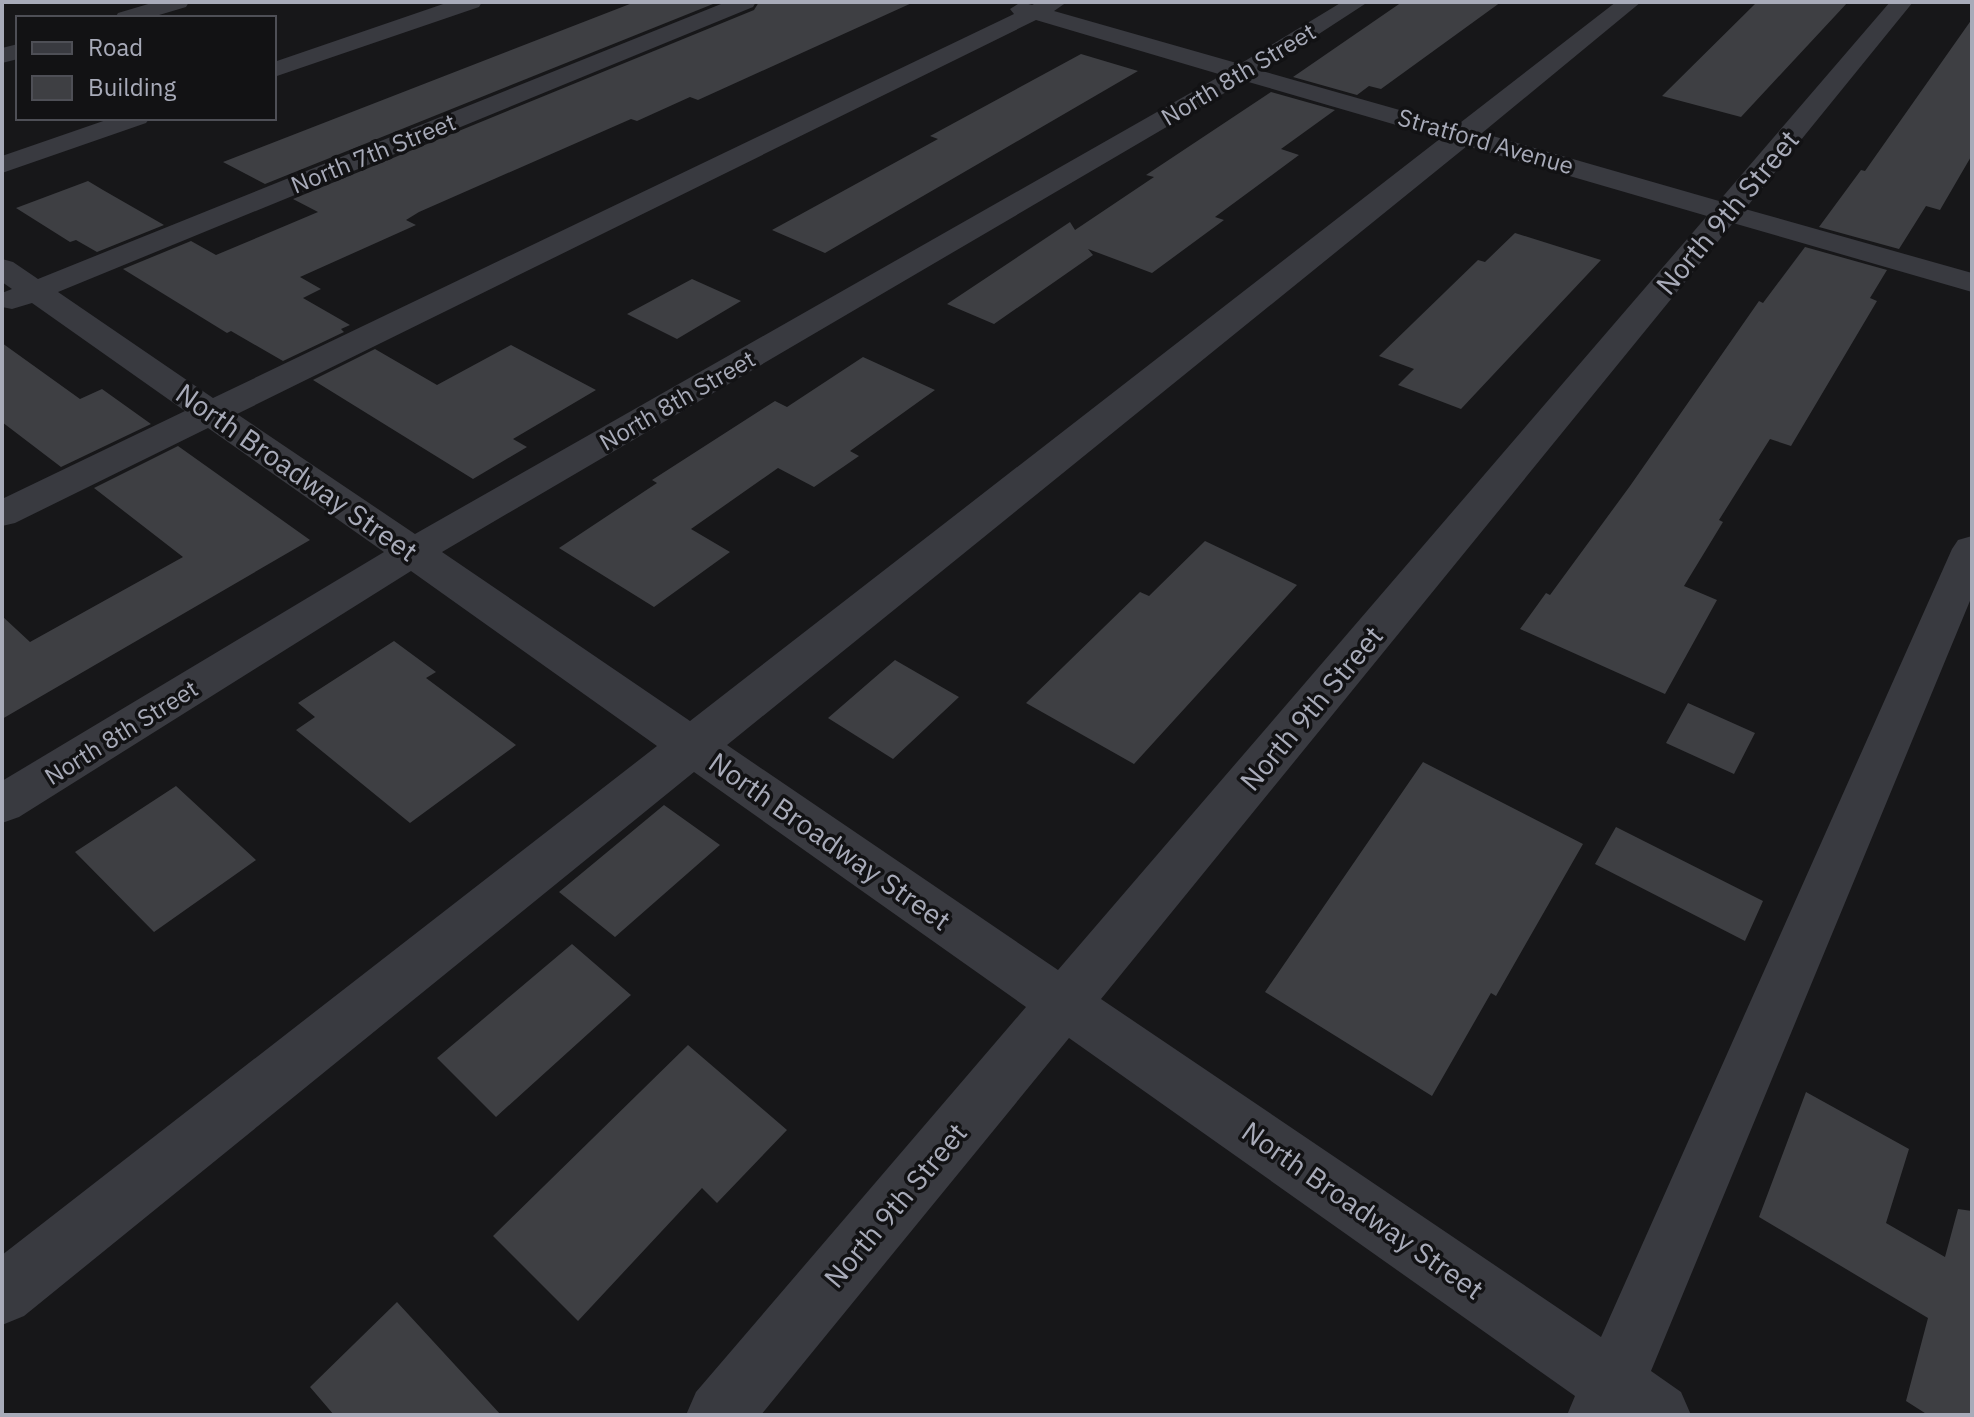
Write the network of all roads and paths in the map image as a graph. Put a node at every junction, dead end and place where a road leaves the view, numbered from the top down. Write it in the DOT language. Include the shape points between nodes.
graph roads {
  1 [pos="178,2"];
  2 [pos="471,2"];
  3 [pos="745,2"];
  4 [pos="1000,2"];
  5 [pos="1357,2"];
  6 [pos="1630,2"];
  7 [pos="1902,2"];
  8 [pos="1045,7"];
  9 [pos="132,16"];
  10 [pos="276,69"];
  11 [pos="1244,72"];
  12 [pos="131,120"];
  13 [pos="1462,134"];
  14 [pos="2,165"];
  15 [pos="1728,210"];
  16 [pos="1972,283"];
  17 [pos="13,287"];
  18 [pos="211,413"];
  19 [pos="2,514"];
  20 [pos="1972,549"];
  21 [pos="413,552"];
  22 [pos="693,746"];
  23 [pos="2,804"];
  24 [pos="1064,1003"];
  25 [pos="2,1294"];
  26 [pos="1606,1399"];
  27 [pos="719,1415"];
  28 [pos="1658,1415"];
  1 -- 9 [label="street"];
  2 -- 10 [label="street"];
  3 -- 17 [label="street, North 7th Street"];
  4 -- 8 [label="street, Stratford Avenue"];
  5 -- 11 [label="street, North 8th Street"];
  6 -- 13 [label="street"];
  7 -- 15 [label="street, North 9th Street"];
  8 -- 11 [label="street, Stratford Avenue"];
  8 -- 18 [label="street"];
  11 -- 13 [label="street, Stratford Avenue"];
  11 -- 21 [label="street, North 8th Street"];
  12 -- 14 [label="street"];
  13 -- 15 [label="street, Stratford Avenue"];
  13 -- 22 [label="street"];
  15 -- 16 [label="street, Stratford Avenue"];
  15 -- 24 [label="street, North 9th Street"];
  17 -- 18 [label="street, North Broadway Street"];
  18 -- 19 [label="street"];
  18 -- 21 [label="street, North Broadway Street"];
  20 -- 26 [label="street"];
  21 -- 22 [label="street, North Broadway Street"];
  21 -- 23 [label="street, North 8th Street"];
  22 -- 24 [label="street, North Broadway Street"];
  22 -- 25 [label="street"];
  24 -- 26 [label="street, North Broadway Street"];
  24 -- 27 [label="street, North 9th Street"];
  26 -- 28 [label="street, North Broadway Street"];
}
